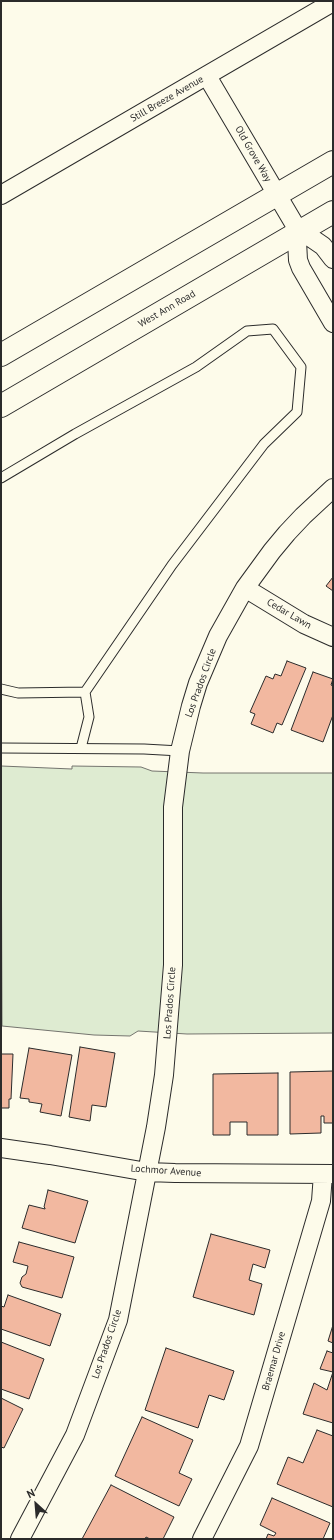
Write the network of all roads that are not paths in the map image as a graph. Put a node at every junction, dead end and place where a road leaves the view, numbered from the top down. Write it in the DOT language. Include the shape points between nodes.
graph roads {
  1 [pos="333,2"];
  2 [pos="207,76"];
  3 [pos="333,162"];
  4 [pos="1,195"];
  5 [pos="276,195"];
  6 [pos="333,212"];
  7 [pos="299,232"];
  8 [pos="333,259"];
  9 [pos="333,323"];
  10 [pos="1,355"];
  11 [pos="1,406"];
  12 [pos="1,478"];
  13 [pos="333,488"];
  14 [pos="245,588"];
  15 [pos="333,637"];
  16 [pos="1,689"];
  17 [pos="85,692"];
  18 [pos="1,748"];
  19 [pos="82,748"];
  20 [pos="180,751"];
  21 [pos="1,1150"];
  22 [pos="147,1172"];
  23 [pos="328,1174"];
  24 [pos="20,1539"];
  25 [pos="202,1539"];
  1 -- 2 [label="street, Still Breeze Avenue"];
  2 -- 4 [label="street, Still Breeze Avenue"];
  2 -- 5 [label="street, Old Grove Way"];
  3 -- 5 [label="main road"];
  5 -- 7 [label="street, Old Grove Way"];
  5 -- 10 [label="main road"];
  6 -- 7 [label="main road, West Ann Road"];
  7 -- 8 [label="street" via="323,246"];
  7 -- 9 [label="street" via="297,251 301,268"];
  7 -- 11 [label="main road, West Ann Road"];
  12 -- 17 [label="lane" via="196,367 247,331 273,329 301,367 297,412 264,444 172,565"];
  13 -- 14 [label="street, Los Prados Circle" via="287,533"];
  14 -- 15 [label="street, Cedar Lawn" via="304,624"];
  14 -- 20 [label="street, Los Prados Circle" via="208,659 191,706"];
  16 -- 17 [label="lane" via="18,693"];
  17 -- 19 [label="lane" via="89,717"];
  18 -- 19 [label="lane"];
  19 -- 20 [label="lane"];
  20 -- 22 [label="street, Los Prados Circle" via="173,822 174,939 170,1016 164,1075"];
  21 -- 22 [label="street, Lochmor Avenue" via="44,1154"];
  22 -- 23 [label="street, Lochmor Avenue"];
  22 -- 24 [label="street, Los Prados Circle" via="118,1320 75,1435"];
  23 -- 25 [label="street, Braemar Drive" via="249,1446"];
}
